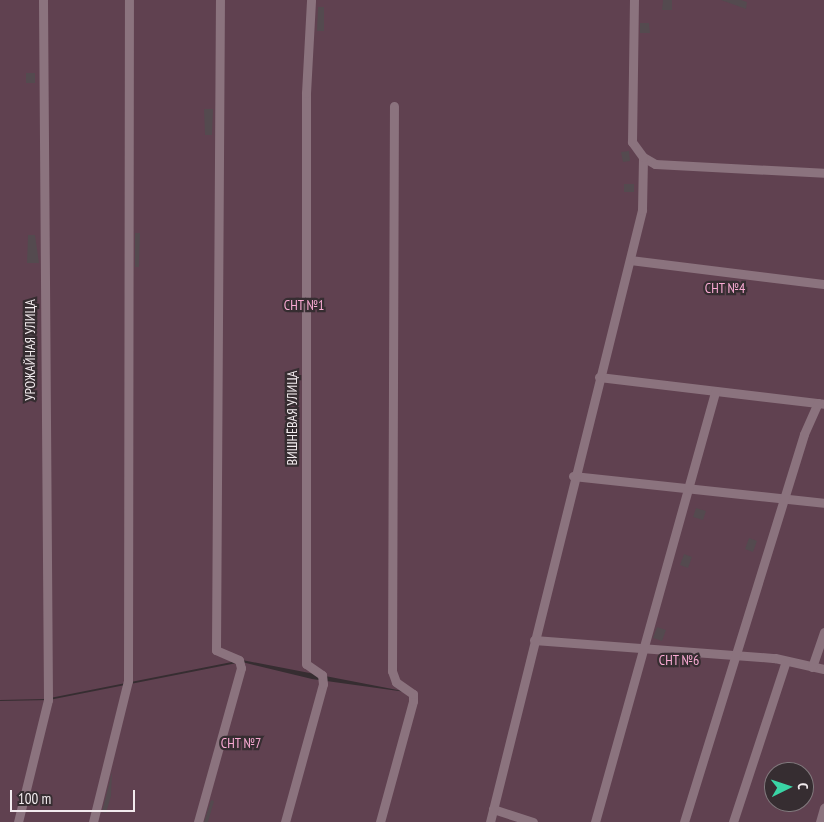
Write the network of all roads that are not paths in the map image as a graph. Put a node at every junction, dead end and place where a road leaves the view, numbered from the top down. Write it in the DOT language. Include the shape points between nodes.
graph roads {
  1 [pos="43,0"];
  2 [pos="129,0"];
  3 [pos="220,0"];
  4 [pos="311,0"];
  5 [pos="634,0"];
  6 [pos="394,106"];
  7 [pos="643,157"];
  8 [pos="824,173"];
  9 [pos="630,260"];
  10 [pos="824,284"];
  11 [pos="599,377"];
  12 [pos="715,391"];
  13 [pos="821,404"];
  14 [pos="573,476"];
  15 [pos="690,489"];
  16 [pos="784,498"];
  17 [pos="824,503"];
  18 [pos="824,632"];
  19 [pos="534,640"];
  20 [pos="646,646"];
  21 [pos="735,654"];
  22 [pos="786,661"];
  23 [pos="812,667"];
  24 [pos="824,670"];
  25 [pos="824,808"];
  26 [pos="493,809"];
  27 [pos="18,822"];
  28 [pos="92,822"];
  29 [pos="198,822"];
  30 [pos="285,822"];
  31 [pos="380,822"];
  32 [pos="490,822"];
  33 [pos="533,822"];
  34 [pos="595,822"];
  35 [pos="684,822"];
  36 [pos="733,822"];
  37 [pos="820,822"];
  1 -- 27 [label="street, УРОЖАЙНАЯ УЛИЦА" via="48,700"];
  2 -- 28 [label="street" via="128,680"];
  3 -- 29 [label="street" via="216,650 239,660 241,668"];
  4 -- 30 [label="street, ВИШНЁВАЯ УЛИЦА" via="306,93 306,664 322,675 323,684"];
  5 -- 7 [label="street" via="632,142"];
  6 -- 31 [label="street" via="392,671 396,682 413,694 413,701"];
  7 -- 8 [label="street" via="655,164"];
  7 -- 9 [label="street" via="642,210"];
  9 -- 10 [label="street"];
  9 -- 11 [label="street"];
  11 -- 12 [label="street"];
  11 -- 14 [label="street"];
  12 -- 13 [label="street"];
  12 -- 15 [label="street"];
  13 -- 16 [label="street"];
  14 -- 15 [label="street"];
  14 -- 19 [label="street"];
  15 -- 16 [label="street"];
  15 -- 20 [label="street"];
  16 -- 17 [label="street"];
  16 -- 21 [label="street"];
  18 -- 23 [label="street"];
  19 -- 20 [label="street"];
  19 -- 26 [label="street"];
  20 -- 21 [label="street"];
  20 -- 34 [label="street"];
  21 -- 22 [label="street"];
  21 -- 35 [label="street"];
  22 -- 23 [label="street"];
  22 -- 36 [label="street"];
  23 -- 24 [label="street"];
  25 -- 37 [label="street"];
  26 -- 32 [label="street"];
  26 -- 33 [label="street"];
}
